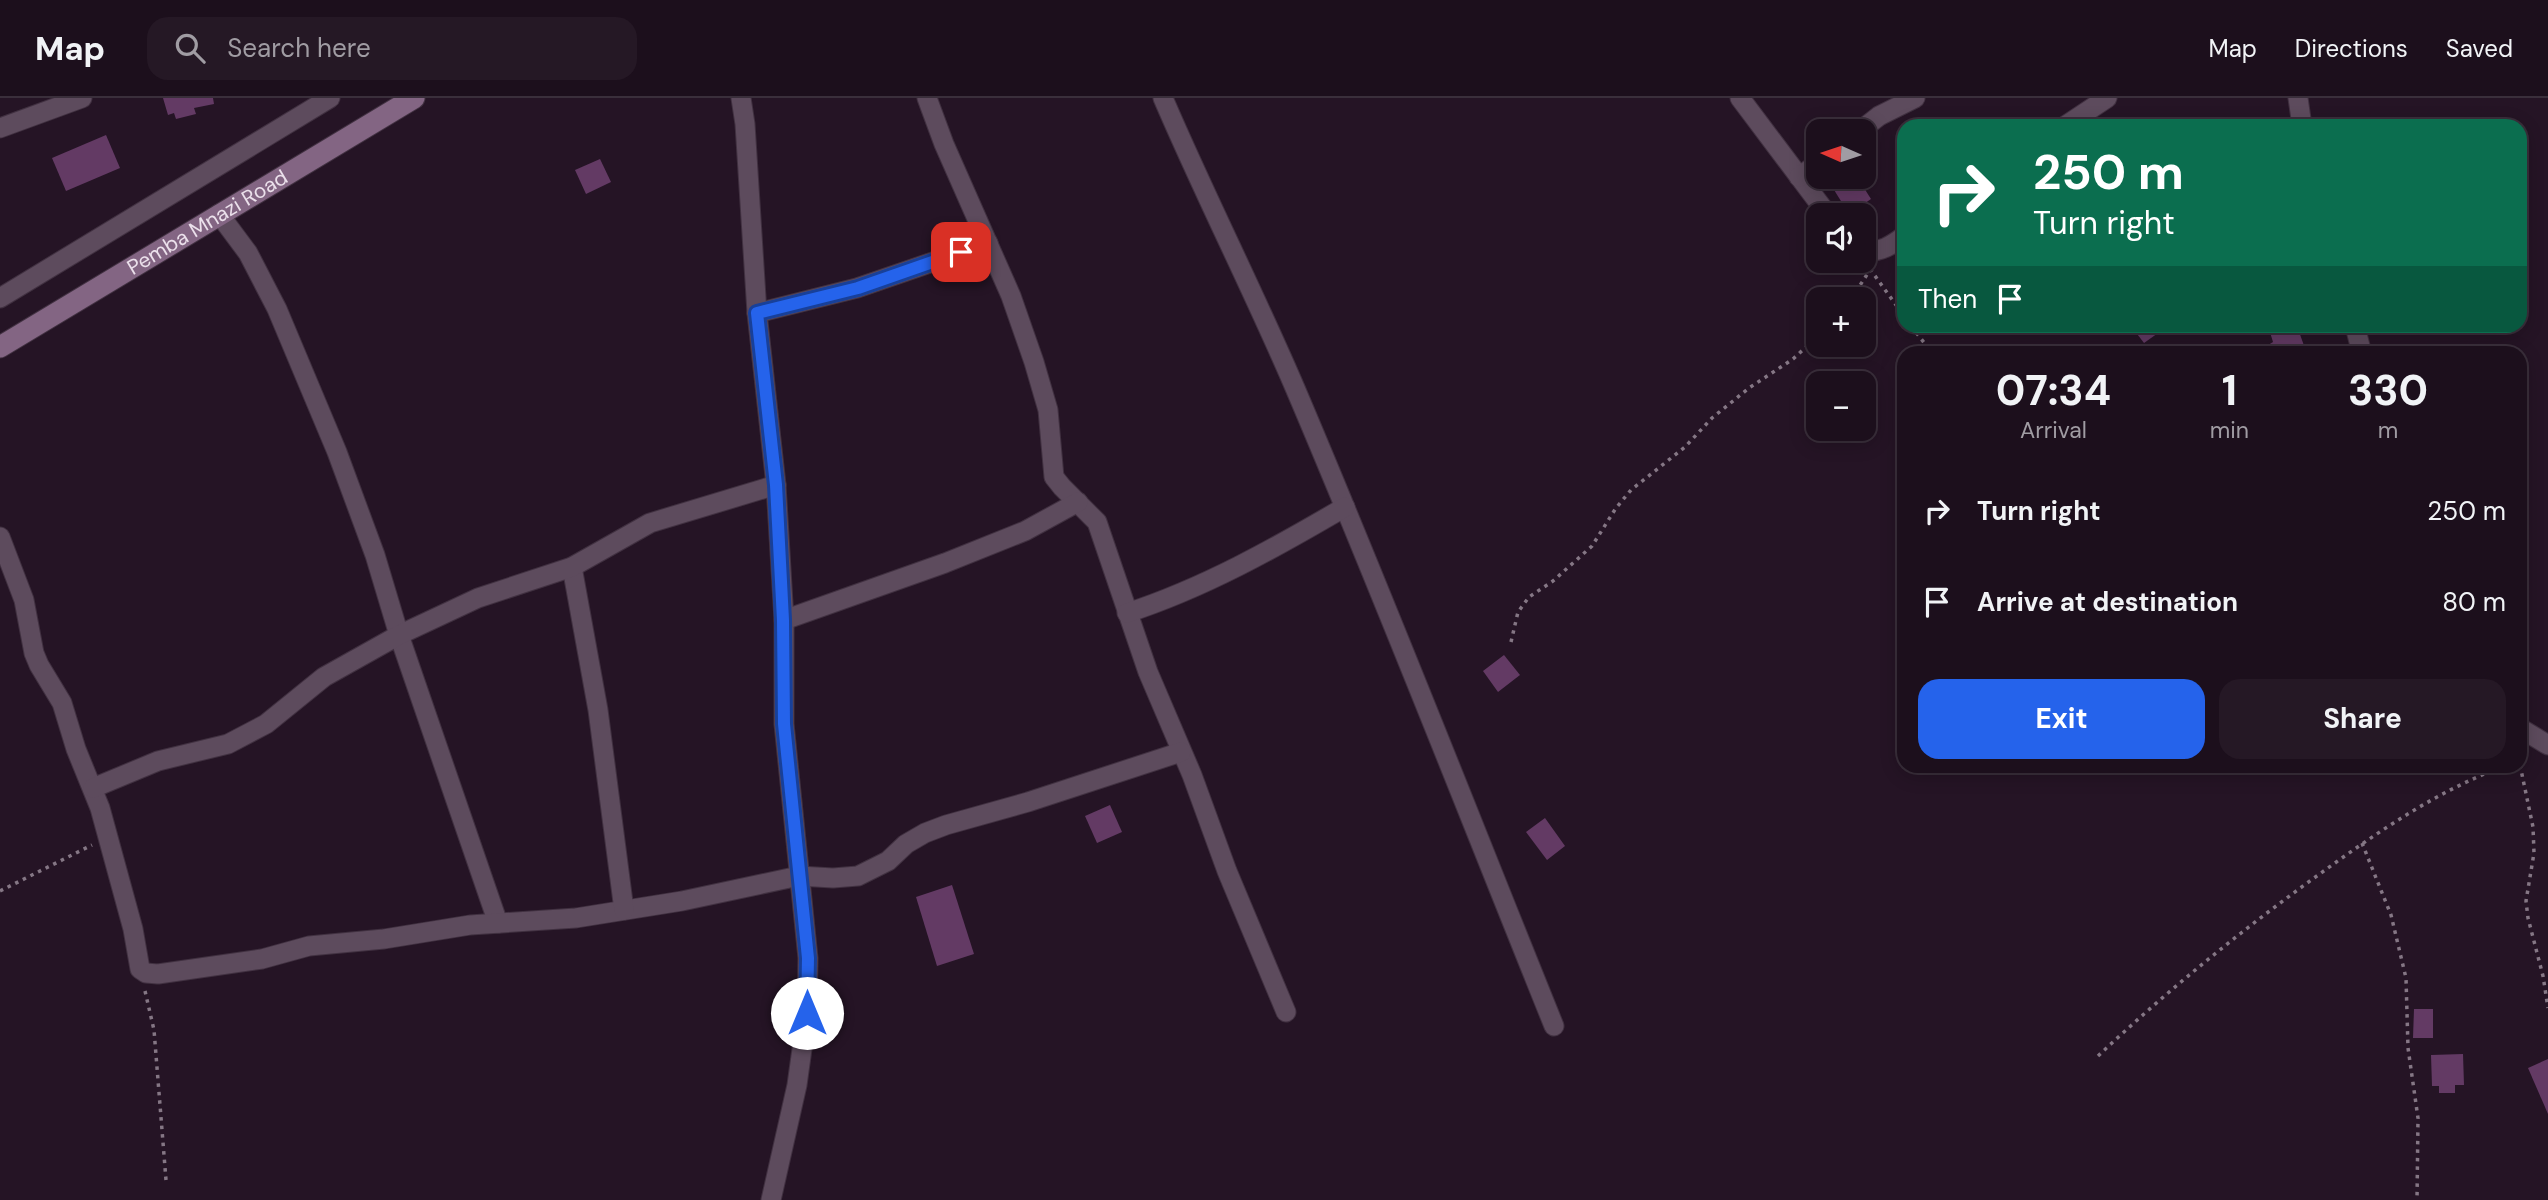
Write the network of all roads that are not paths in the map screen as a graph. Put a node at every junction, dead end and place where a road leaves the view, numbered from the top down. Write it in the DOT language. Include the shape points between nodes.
graph roads {
  1 [pos="82,98"];
  2 [pos="330,98"];
  3 [pos="414,98"];
  4 [pos="741,98"];
  5 [pos="927,98"];
  6 [pos="1163,98"];
  7 [pos="1740,98"];
  8 [pos="1915,98"];
  9 [pos="2106,98"];
  10 [pos="2298,98"];
  11 [pos="1875,119"];
  12 [pos="2078,119"];
  13 [pos="2301,119"];
  14 [pos="0,128"];
  15 [pos="1806,172"];
  16 [pos="1799,177"];
  17 [pos="1819,203"];
  18 [pos="219,214"];
  19 [pos="1897,241"];
  20 [pos="988,243"];
  21 [pos="1876,250"];
  22 [pos="0,298"];
  23 [pos="757,313"];
  24 [pos="0,347"];
  25 [pos="776,485"];
  26 [pos="1078,502"];
  27 [pos="1345,507"];
  28 [pos="0,537"];
  29 [pos="572,567"];
  30 [pos="1127,613"];
  31 [pos="783,620"];
  32 [pos="399,635"];
  33 [pos="2527,732"];
  34 [pos="2548,744"];
  35 [pos="1181,752"];
  36 [pos="93,788"];
  37 [pos="799,876"];
  38 [pos="624,910"];
  39 [pos="498,923"];
  40 [pos="1286,1012"];
  41 [pos="1554,1026"];
  42 [pos="771,1200"];
  1 -- 14 [label="street"];
  2 -- 22 [label="street"];
  3 -- 18 [label="main road, Pemba Mnazi Road"];
  4 -- 23 [label="street"];
  5 -- 20 [label="street"];
  6 -- 27 [label="street"];
  7 -- 16 [label="street"];
  8 -- 11 [label="street"];
  9 -- 12 [label="street"];
  10 -- 13 [label="street"];
  15 -- 16 [label="street"];
  16 -- 17 [label="street"];
  18 -- 24 [label="main road, Pemba Mnazi Road"];
  18 -- 32 [label="street" via="248,253 300,362 375,555"];
  19 -- 21 [label="street"];
  20 -- 23 [label="street" via="858,288"];
  20 -- 26 [label="street" via="1011,296 1048,410 1054,477"];
  23 -- 25 [label="street"];
  25 -- 29 [label="street" via="650,523"];
  25 -- 31 [label="street"];
  26 -- 30 [label="street" via="1097,522"];
  26 -- 31 [label="street" via="1025,531 945,563"];
  27 -- 30 [label="street" via="1195,587"];
  27 -- 41 [label="street"];
  28 -- 36 [label="street" via="24,600 38,666 62,703"];
  29 -- 32 [label="street" via="478,598"];
  29 -- 38 [label="street" via="598,709"];
  30 -- 35 [label="street"];
  31 -- 37 [label="street" via="784,724"];
  32 -- 36 [label="street" via="324,677 266,724 228,744 159,761"];
  32 -- 39 [label="street"];
  33 -- 34 [label="street"];
  35 -- 37 [label="street" via="925,833 858,876"];
  35 -- 40 [label="street"];
  36 -- 39 [label="street" via="140,969 146,973 262,958 309,946"];
  37 -- 38 [label="street"];
  37 -- 42 [label="street" via="808,958 807,1013 797,1085"];
  38 -- 39 [label="street"];
}
